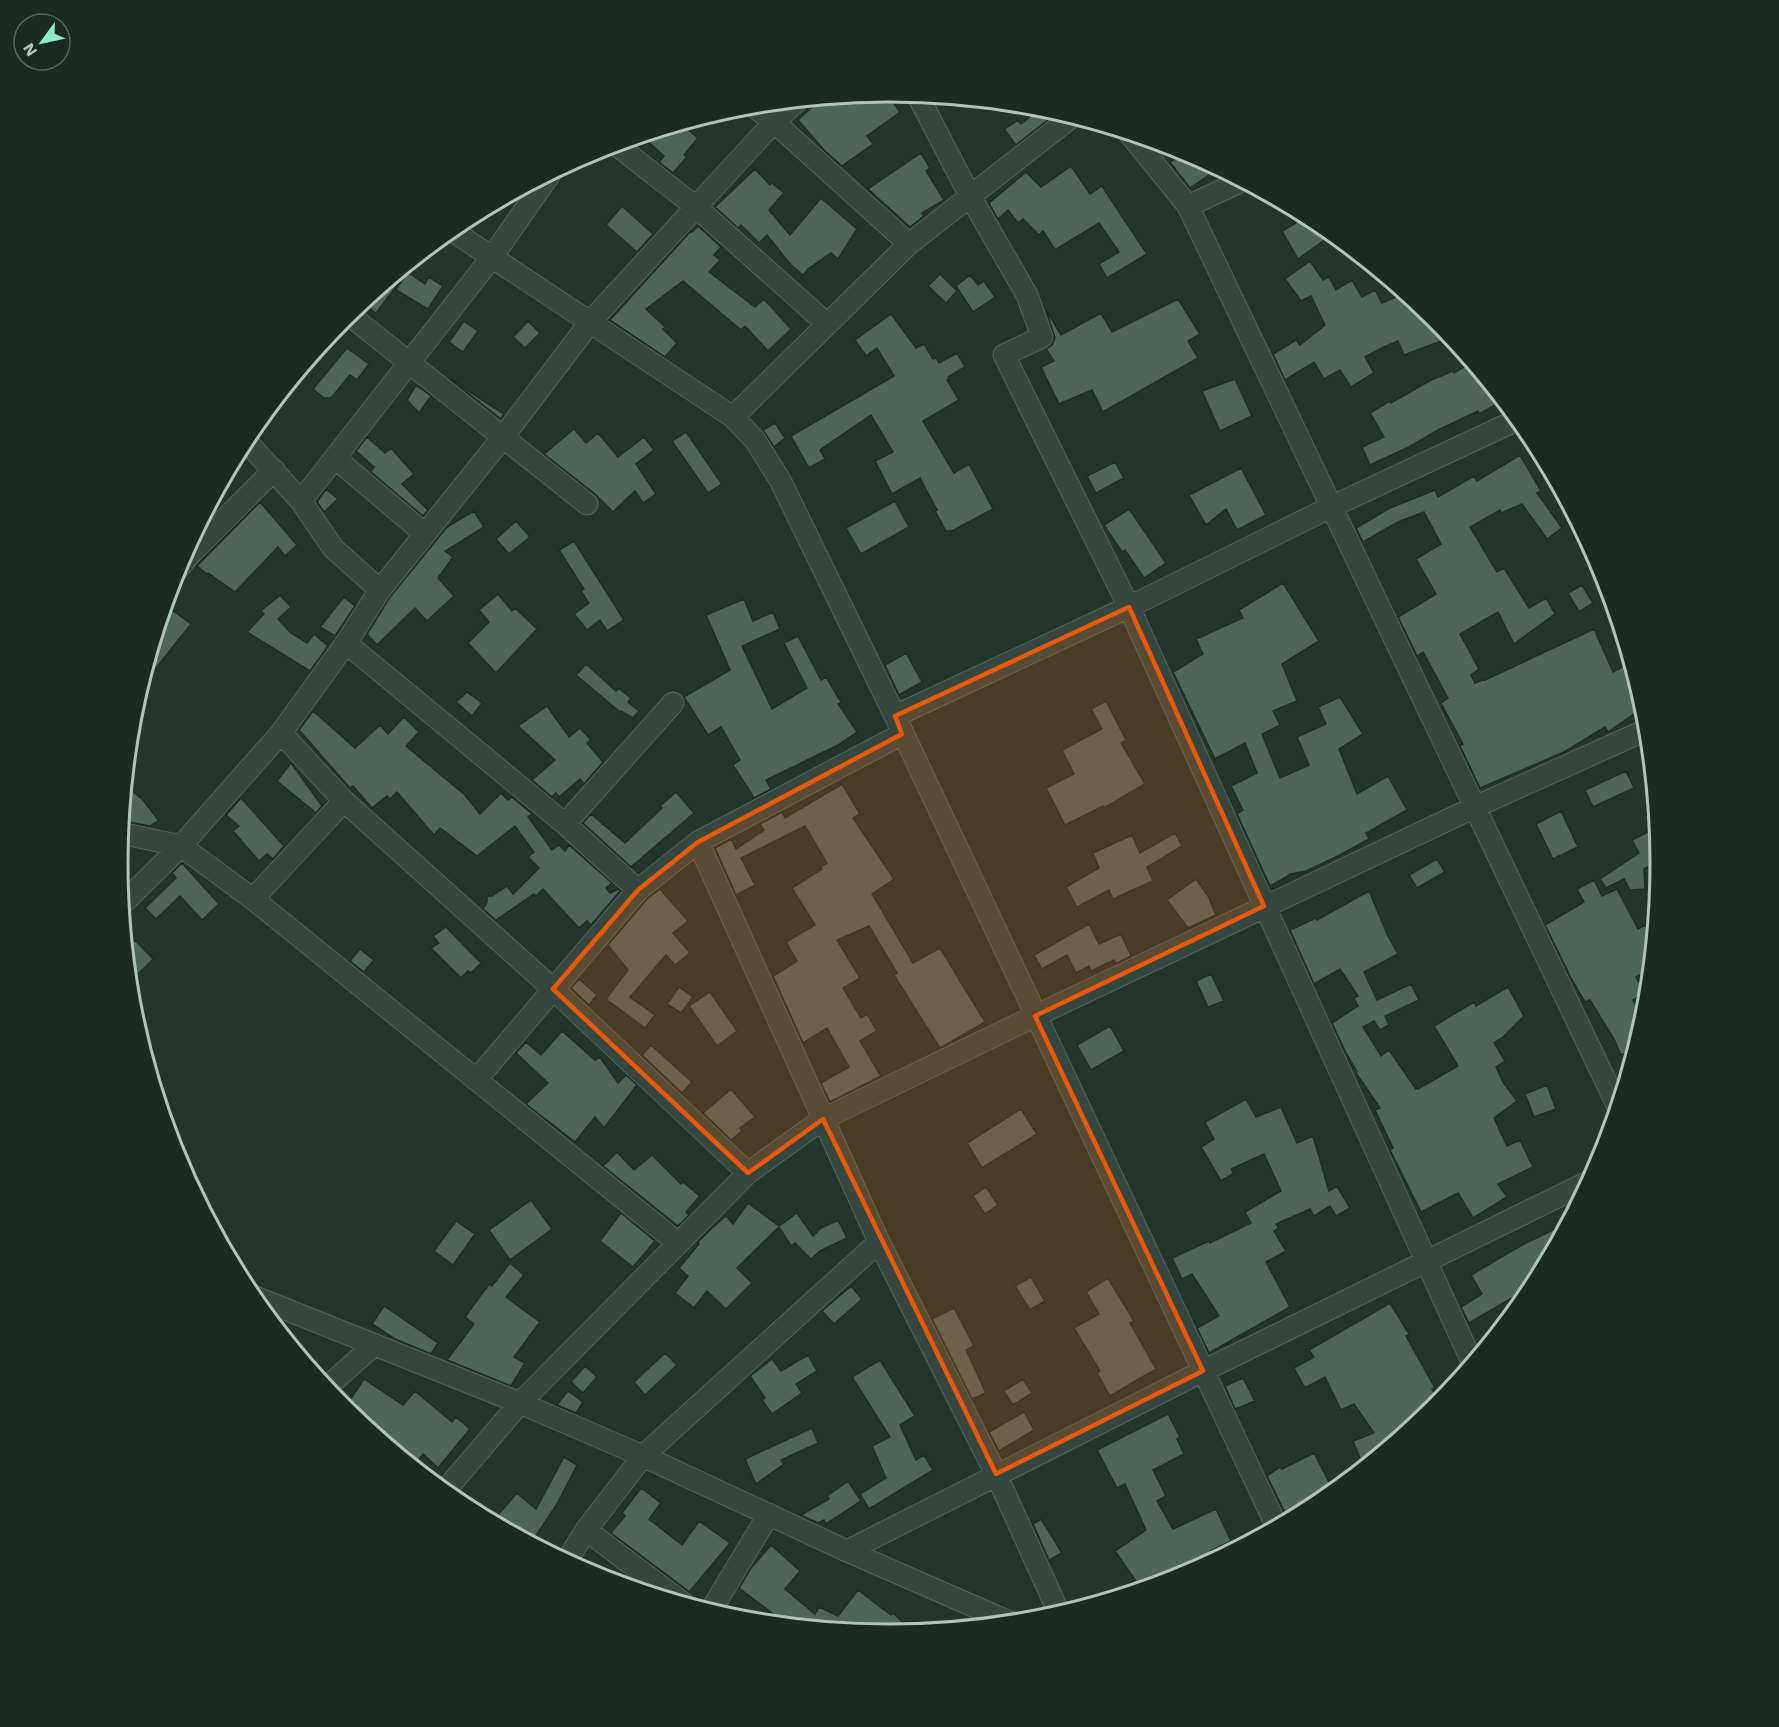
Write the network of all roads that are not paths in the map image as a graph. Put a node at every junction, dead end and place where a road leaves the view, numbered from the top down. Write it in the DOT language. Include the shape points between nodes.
graph roads {
  1 [pos="921,103"];
  2 [pos="788,109"];
  3 [pos="763,113"];
  4 [pos="774,122"];
  5 [pos="1063,123"];
  6 [pos="1137,143"];
  7 [pos="623,150"];
  8 [pos="1234,185"];
  9 [pos="541,187"];
  10 [pos="970,196"];
  11 [pos="1188,206"];
  12 [pos="696,207"];
  13 [pos="459,235"];
  14 [pos="909,244"];
  15 [pos="492,257"];
  16 [pos="356,320"];
  17 [pos="591,321"];
  18 [pos="828,324"];
  19 [pos="409,363"];
  20 [pos="733,417"];
  21 [pos="1511,423"];
  22 [pos="503,438"];
  23 [pos="252,447"];
  24 [pos="335,458"];
  25 [pos="274,470"];
  26 [pos="302,501"];
  27 [pos="586,504"];
  28 [pos="1331,507"];
  29 [pos="425,534"];
  30 [pos="201,539"];
  31 [pos="380,590"];
  32 [pos="1129,607"];
  33 [pos="346,643"];
  34 [pos="674,703"];
  35 [pos="898,725"];
  36 [pos="281,733"];
  37 [pos="1639,733"];
  38 [pos="344,801"];
  39 [pos="1475,807"];
  40 [pos="565,824"];
  41 [pos="129,835"];
  42 [pos="698,842"];
  43 [pos="181,846"];
  44 [pos="638,890"];
  45 [pos="129,897"];
  46 [pos="253,899"];
  47 [pos="1264,906"];
  48 [pos="553,989"];
  49 [pos="1035,1016"];
  50 [pos="476,1080"];
  51 [pos="1614,1098"];
  52 [pos="822,1119"];
  53 [pos="748,1173"];
  54 [pos="1578,1187"];
  55 [pos="879,1242"];
  56 [pos="678,1243"];
  57 [pos="1425,1262"];
  58 [pos="267,1302"];
  59 [pos="373,1346"];
  60 [pos="1470,1357"];
  61 [pos="1203,1371"];
  62 [pos="332,1382"];
  63 [pos="520,1403"];
  64 [pos="644,1456"];
  65 [pos="996,1474"];
  66 [pos="450,1485"];
  67 [pos="769,1514"];
  68 [pos="1274,1521"];
  69 [pos="586,1530"];
  70 [pos="847,1551"];
  71 [pos="571,1554"];
  72 [pos="668,1592"];
  73 [pos="715,1604"];
  74 [pos="1056,1606"];
  75 [pos="994,1617"];
  1 -- 10 [label="street"];
  2 -- 4 [label="street"];
  3 -- 4 [label="street"];
  4 -- 12 [label="street"];
  4 -- 14 [label="street"];
  5 -- 10 [label="street"];
  6 -- 11 [label="street"];
  7 -- 12 [label="street"];
  8 -- 11 [label="street"];
  9 -- 15 [label="street"];
  10 -- 14 [label="street"];
  10 -- 32 [label="street" via="1027,295 1042,337 1004,355"];
  11 -- 28 [label="street"];
  12 -- 17 [label="street"];
  12 -- 18 [label="street"];
  13 -- 15 [label="street"];
  14 -- 18 [label="street"];
  15 -- 17 [label="street"];
  15 -- 19 [label="street"];
  16 -- 19 [label="street"];
  17 -- 20 [label="street"];
  17 -- 22 [label="street"];
  18 -- 20 [label="street"];
  19 -- 22 [label="street"];
  19 -- 24 [label="street"];
  20 -- 35 [label="street" via="755,440 780,480"];
  21 -- 28 [label="street"];
  22 -- 27 [label="street"];
  22 -- 29 [label="street"];
  23 -- 25 [label="street"];
  24 -- 26 [label="street"];
  24 -- 29 [label="street"];
  25 -- 26 [label="street"];
  25 -- 30 [label="street"];
  26 -- 31 [label="street" via="333,548"];
  28 -- 32 [label="street"];
  28 -- 39 [label="street"];
  29 -- 31 [label="street"];
  31 -- 33 [label="street"];
  32 -- 35 [label="street"];
  32 -- 47 [label="street"];
  33 -- 36 [label="street"];
  33 -- 40 [label="street"];
  34 -- 40 [label="street"];
  35 -- 42 [label="street"];
  35 -- 49 [label="street"];
  36 -- 38 [label="street"];
  36 -- 43 [label="street"];
  37 -- 39 [label="street"];
  38 -- 46 [label="street"];
  38 -- 48 [label="street"];
  39 -- 47 [label="street"];
  39 -- 51 [label="street"];
  40 -- 44 [label="street"];
  41 -- 43 [label="street"];
  42 -- 44 [label="street"];
  42 -- 52 [label="street"];
  43 -- 45 [label="street"];
  43 -- 46 [label="street"];
  44 -- 48 [label="street"];
  46 -- 50 [label="street"];
  47 -- 49 [label="street"];
  47 -- 57 [label="street"];
  48 -- 50 [label="street"];
  48 -- 53 [label="street"];
  49 -- 52 [label="street"];
  49 -- 61 [label="street"];
  50 -- 56 [label="street"];
  52 -- 53 [label="street"];
  52 -- 55 [label="street"];
  53 -- 56 [label="street"];
  54 -- 57 [label="street"];
  55 -- 64 [label="street"];
  55 -- 65 [label="street"];
  56 -- 63 [label="street"];
  57 -- 60 [label="street"];
  57 -- 61 [label="street"];
  58 -- 59 [label="street"];
  59 -- 62 [label="street"];
  59 -- 63 [label="street"];
  61 -- 65 [label="street"];
  61 -- 68 [label="street"];
  63 -- 64 [label="street"];
  63 -- 66 [label="street"];
  64 -- 67 [label="street"];
  64 -- 69 [label="street"];
  65 -- 70 [label="street"];
  65 -- 74 [label="street"];
  67 -- 70 [label="street"];
  67 -- 73 [label="street"];
  69 -- 71 [label="street"];
  69 -- 72 [label="street"];
  70 -- 75 [label="street"];
}
